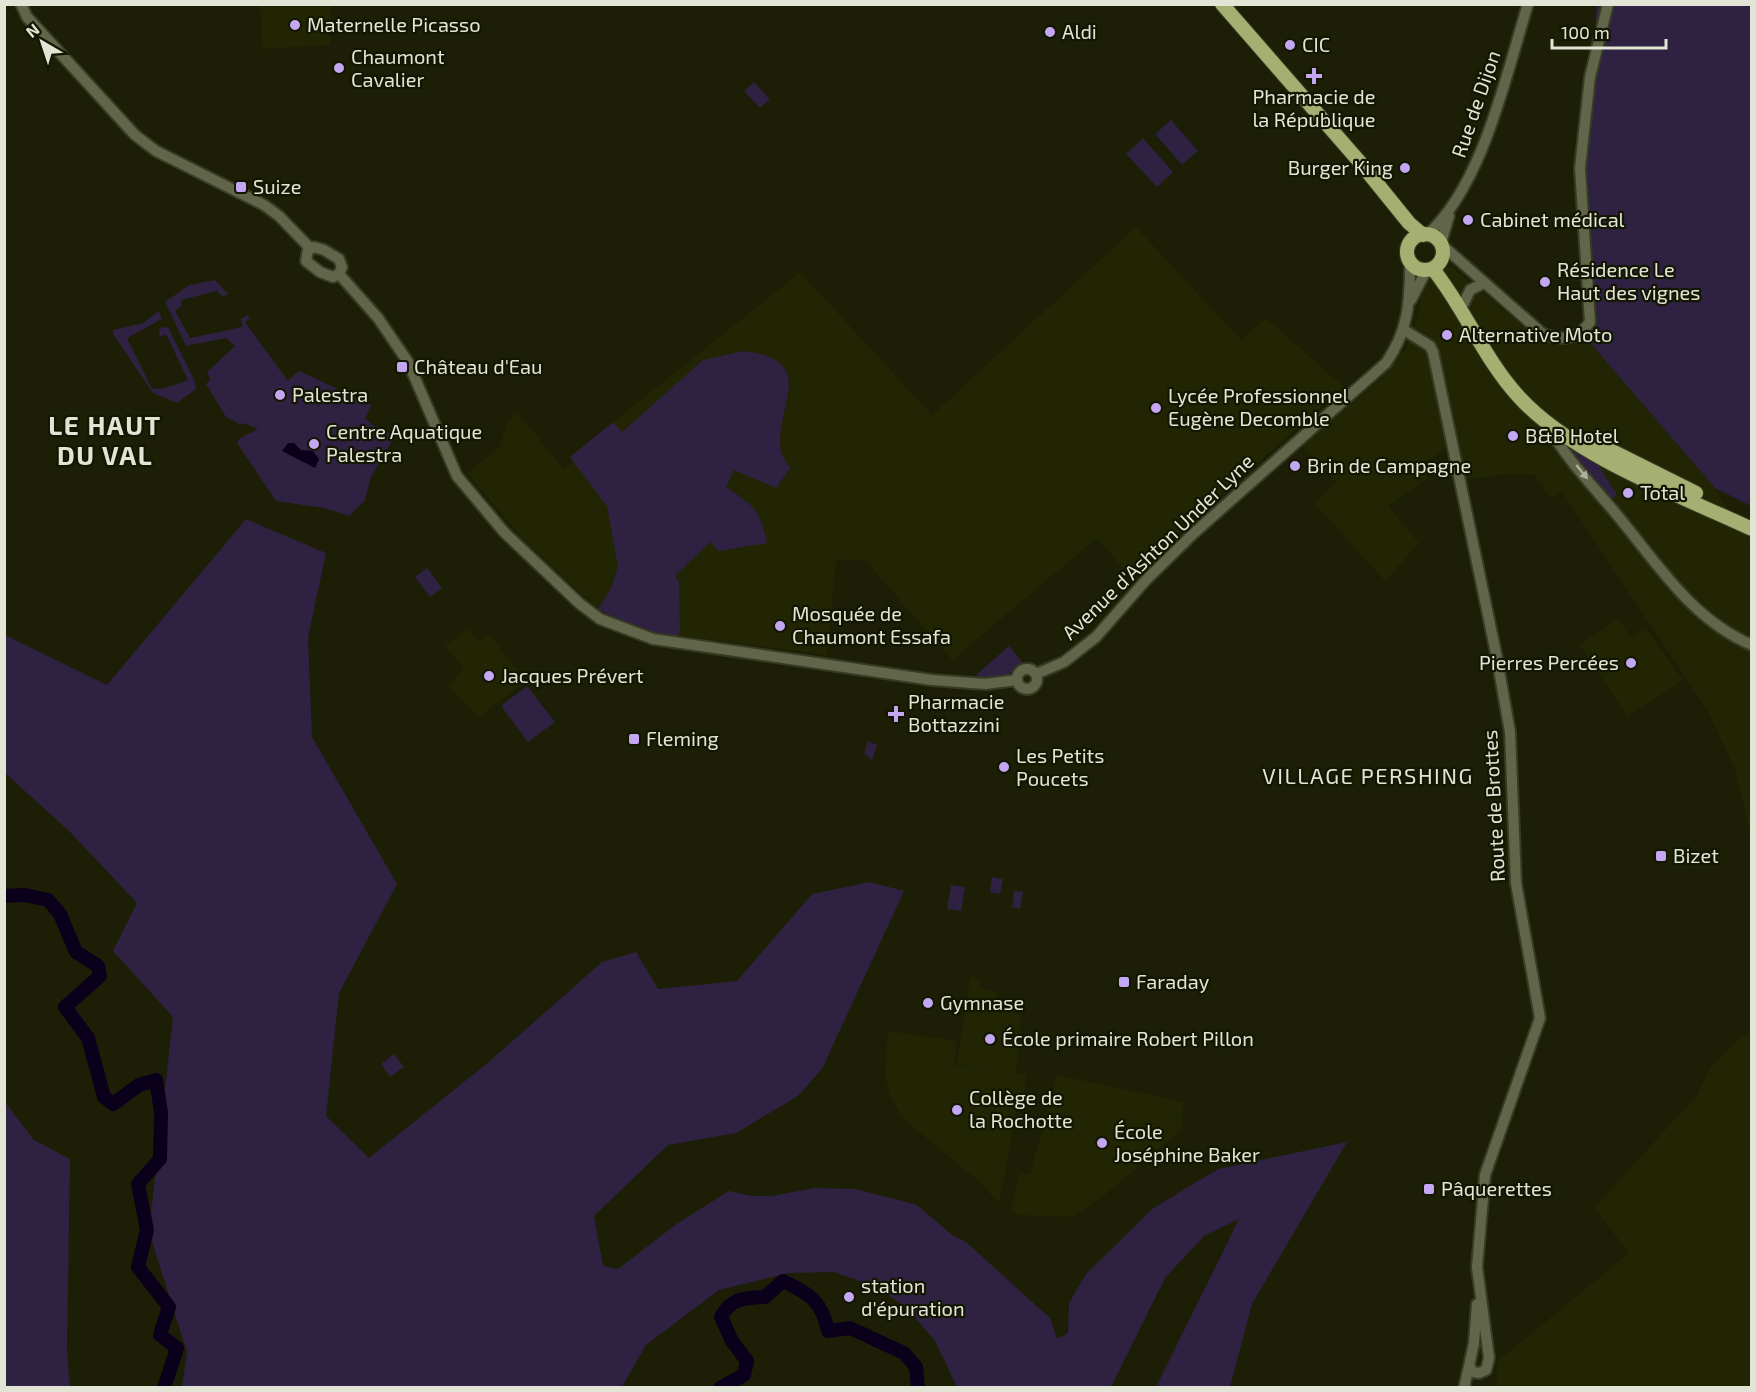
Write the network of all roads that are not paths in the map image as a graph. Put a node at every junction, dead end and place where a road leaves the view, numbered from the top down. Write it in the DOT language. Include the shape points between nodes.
graph roads {
  1 [pos="21,4"];
  2 [pos="1222,4"];
  3 [pos="1528,4"];
  4 [pos="1608,4"];
  5 [pos="1386,195"];
  6 [pos="1450,212"];
  7 [pos="1425,235"];
  8 [pos="311,249"];
  9 [pos="1409,255"];
  10 [pos="1437,258"];
  11 [pos="339,274"];
  12 [pos="1484,284"];
  13 [pos="1410,303"];
  14 [pos="1464,303"];
  15 [pos="1404,330"];
  16 [pos="1550,427"];
  17 [pos="1752,519"];
  18 [pos="1752,529"];
  19 [pos="1752,645"];
  20 [pos="1479,1292"];
  21 [pos="1473,1340"];
  22 [pos="1486,1341"];
  23 [pos="1469,1366"];
  24 [pos="1478,1373"];
  25 [pos="1466,1388"];
  1 -- 8 [label="street" via="27,17 132,132 156,151 264,205"];
  2 -- 5 [label="main road"];
  3 -- 6 [label="street, Rue de Dijon" via="1475,165"];
  4 -- 12 [label="street" via="1590,77 1580,168 1590,322 1571,338 1550,336 1536,329"];
  5 -- 7 [label="main road" via="1409,223"];
  5 -- 9 [label="main road"];
  6 -- 7 [label="street, Rue de Dijon"];
  6 -- 10 [label="street, Rue de Dijon"];
  7 -- 9 [label="main road" via="1412,240"];
  7 -- 10 [label="main road"];
  8 -- 11 [label="street" via="324,250 339,260"];
  8 -- 11 [label="street" via="305,256 310,265 333,277"];
  9 -- 10 [label="main road" via="1418,269"];
  9 -- 13 [label="street, Avenue d'Ashton Under Lyne"];
  10 -- 12 [label="street" via="1458,261"];
  10 -- 13 [label="street, Avenue d'Ashton Under Lyne"];
  10 -- 14 [label="main road"];
  10 -- 16 [label="main road" via="1498,370"];
  11 -- 15 [label="street, Avenue d'Ashton Under Lyne" via="378,318 408,362 457,476 504,532 600,619 629,632 678,643 945,682 985,684 1017,680 1025,669 1036,674 1064,662 1096,637 1146,580 1264,468 1380,369"];
  12 -- 14 [label="street" via="1470,290"];
  13 -- 15 [label="street, Avenue d'Ashton Under Lyne"];
  14 -- 17 [label="main road" via="1505,368 1555,420"];
  15 -- 20 [label="street, Route de Brottes" via="1433,352 1495,650 1510,732 1516,883 1540,1018 1485,1175 1477,1267"];
  16 -- 18 [label="main road" via="1608,460"];
  16 -- 19 [label="street, one-way" via="1685,600 1713,625"];
  20 -- 21 [label="street, Route de Brottes"];
  20 -- 22 [label="street, Route de Brottes"];
  21 -- 22 [label="street"];
  21 -- 23 [label="street, Route de Brottes"];
  22 -- 24 [label="street" via="1488,1363"];
  23 -- 24 [label="street"];
  23 -- 25 [label="street, Route de Brottes"];
  24 -- 25 [label="street"];
}
